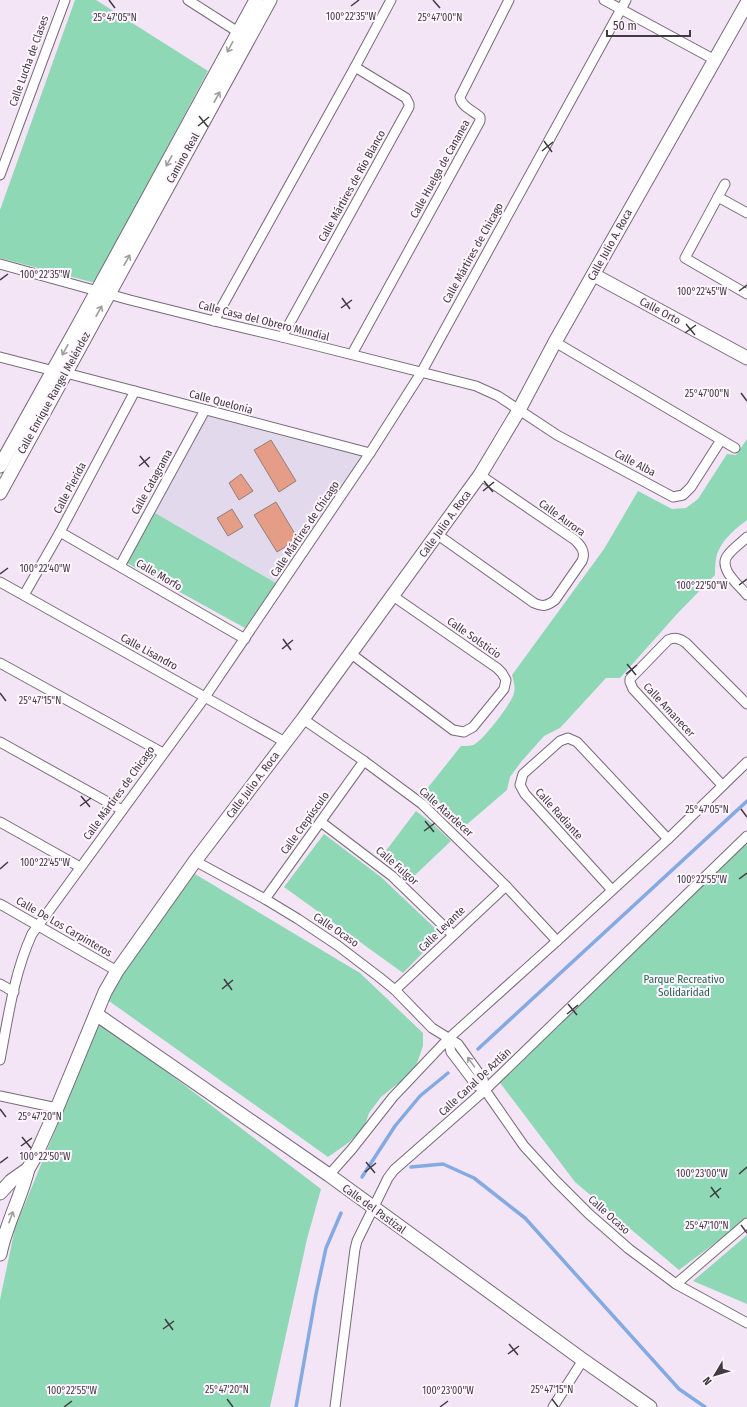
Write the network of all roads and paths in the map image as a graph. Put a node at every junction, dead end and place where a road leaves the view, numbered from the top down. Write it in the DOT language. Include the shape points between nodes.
graph roads {
  1 [pos="65,0"];
  2 [pos="188,0"];
  3 [pos="256,0"];
  4 [pos="270,0"];
  5 [pos="391,0"];
  6 [pos="509,0"];
  7 [pos="604,0"];
  8 [pos="626,0"];
  9 [pos="747,3"];
  10 [pos="621,9"];
  11 [pos="238,32"];
  12 [pos="715,60"];
  13 [pos="355,67"];
  14 [pos="0,175"];
  15 [pos="725,184"];
  16 [pos="718,197"];
  17 [pos="747,213"];
  18 [pos="0,264"];
  19 [pos="594,275"];
  20 [pos="103,293"];
  21 [pos="747,294"];
  22 [pos="214,321"];
  23 [pos="282,337"];
  24 [pos="555,342"];
  25 [pos="352,354"];
  26 [pos="0,357"];
  27 [pos="747,358"];
  28 [pos="60,372"];
  29 [pos="421,373"];
  30 [pos="135,391"];
  31 [pos="205,410"];
  32 [pos="519,410"];
  33 [pos="721,440"];
  34 [pos="735,448"];
  35 [pos="370,453"];
  36 [pos="0,466"];
  37 [pos="480,475"];
  38 [pos="0,493"];
  39 [pos="60,532"];
  40 [pos="438,535"];
  41 [pos="747,537"];
  42 [pos="120,566"];
  43 [pos="0,582"];
  44 [pos="24,595"];
  45 [pos="747,595"];
  46 [pos="393,596"];
  47 [pos="245,639"];
  48 [pos="350,654"];
  49 [pos="0,663"];
  50 [pos="205,697"];
  51 [pos="747,704"];
  52 [pos="303,719"];
  53 [pos="0,742"];
  54 [pos="285,742"];
  55 [pos="163,753"];
  56 [pos="364,761"];
  57 [pos="747,762"];
  58 [pos="722,785"];
  59 [pos="122,810"];
  60 [pos="0,822"];
  61 [pos="320,822"];
  62 [pos="747,836"];
  63 [pos="668,839"];
  64 [pos="195,861"];
  65 [pos="80,867"];
  66 [pos="506,886"];
  67 [pos="612,890"];
  68 [pos="265,899"];
  69 [pos="0,904"];
  70 [pos="38,925"];
  71 [pos="453,935"];
  72 [pos="557,941"];
  73 [pos="117,971"];
  74 [pos="0,984"];
  75 [pos="395,990"];
  76 [pos="14,992"];
  77 [pos="96,1014"];
  78 [pos="448,1039"];
  79 [pos="0,1060"];
  80 [pos="485,1090"];
  81 [pos="0,1096"];
  82 [pos="57,1108"];
  83 [pos="28,1169"];
  84 [pos="329,1175"];
  85 [pos="6,1180"];
  86 [pos="24,1186"];
  87 [pos="0,1193"];
  88 [pos="373,1208"];
  89 [pos="747,1223"];
  90 [pos="0,1254"];
  91 [pos="676,1284"];
  92 [pos="747,1323"];
  93 [pos="583,1360"];
  94 [pos="555,1406"];
  95 [pos="335,1407"];
  96 [pos="650,1407"];
  1 -- 14 [label="street, Calle Lucha de Clases"];
  2 -- 11 [label="street"];
  3 -- 11 [label="street, Camino Real"];
  20 -- 4 [label="street, Camino Real, one-way"];
  5 -- 13 [label="street"];
  6 -- 25 [label="street, Calle Huelga de Cananea" via="460,97 463,104 480,117 480,121"];
  7 -- 10 [label="street"];
  8 -- 10 [label="street, Calle Mártires de Chicago"];
  9 -- 12 [label="street, Calle Julio A. Roca"];
  10 -- 12 [label="street"];
  10 -- 29 [label="street, Calle Mártires de Chicago"];
  11 -- 20 [label="street, Camino Real, one-way"];
  12 -- 19 [label="street, Calle Julio A. Roca"];
  13 -- 22 [label="street"];
  13 -- 23 [label="street, Calle Mártires de Río Blanco" via="406,98 409,107"];
  15 -- 16 [label="street"];
  16 -- 17 [label="street"];
  16 -- 21 [label="street" via="685,258"];
  18 -- 20 [label="street, Calle Casa del Obrero Mundial"];
  19 -- 24 [label="street, Calle Julio A. Roca"];
  19 -- 27 [label="street, Calle Orto"];
  20 -- 22 [label="street, Calle Casa del Obrero Mundial"];
  20 -- 28 [label="street, Calle Enrique Rangel Meléndez"];
  22 -- 23 [label="street, Calle Casa del Obrero Mundial"];
  23 -- 25 [label="street, Calle Casa del Obrero Mundial"];
  24 -- 32 [label="street, Calle Julio A. Roca"];
  24 -- 33 [label="street"];
  25 -- 29 [label="street, Calle Casa del Obrero Mundial"];
  26 -- 28 [label="street, Calle Quelonia"];
  28 -- 30 [label="street, Calle Quelonia"];
  28 -- 36 [label="street, Calle Enrique Rangel Meléndez"];
  28 -- 38 [label="street, Calle Enrique Rangel Meléndez"];
  29 -- 32 [label="street, Calle Casa del Obrero Mundial" via="476,386"];
  29 -- 35 [label="street, Calle Mártires de Chicago"];
  30 -- 31 [label="street, Calle Quelonia"];
  30 -- 39 [label="street, Calle Pierida"];
  31 -- 35 [label="street, Calle Quelonia"];
  31 -- 42 [label="street, Calle Catagrama"];
  32 -- 33 [label="street, Calle Alba" via="557,435 673,497 683,495 691,487"];
  32 -- 37 [label="street, Calle Julio A. Roca"];
  33 -- 34 [label="street"];
  35 -- 47 [label="street, Calle Mártires de Chicago"];
  37 -- 40 [label="street, Calle Julio A. Roca"];
  37 -- 40 [label="street, Calle Aurora" via="575,540 583,549 584,558 555,600 546,606 534,603"];
  39 -- 42 [label="street, Calle Morfo"];
  39 -- 44 [label="street, Calle Pierida"];
  40 -- 46 [label="street, Calle Julio A. Roca"];
  41 -- 45 [label="street" via="725,561 728,573"];
  42 -- 47 [label="street, Calle Morfo"];
  43 -- 44 [label="street, Calle Lisandro"];
  44 -- 50 [label="street, Calle Lisandro"];
  46 -- 48 [label="street, Calle Julio A. Roca"];
  46 -- 48 [label="street, Calle Solsticio" via="497,668 506,680 504,689 473,727 458,732"];
  47 -- 50 [label="street, Calle Mártires de Chicago"];
  48 -- 52 [label="street, Calle Julio A. Roca"];
  49 -- 55 [label="street"];
  50 -- 54 [label="street, Calle Lisandro"];
  50 -- 55 [label="street, Calle Mártires de Chicago"];
  51 -- 58 [label="street, Calle Amanecer" via="686,642 677,638 668,640 630,679 633,689"];
  52 -- 54 [label="street, Calle Julio A. Roca"];
  52 -- 56 [label="street, Calle Atardecer"];
  53 -- 59 [label="street"];
  54 -- 64 [label="street, Calle Julio A. Roca"];
  55 -- 59 [label="street, Calle Mártires de Chicago"];
  56 -- 61 [label="street, Calle Crepúsculo"];
  56 -- 66 [label="street, Calle Atardecer" via="422,804"];
  57 -- 58 [label="street"];
  58 -- 63 [label="street"];
  59 -- 65 [label="street, Calle Mártires de Chicago"];
  60 -- 65 [label="street"];
  61 -- 68 [label="street, Calle Crepúsculo"];
  61 -- 71 [label="street, Calle Fulgor" via="392,876"];
  62 -- 80 [label="street, Calle Canal De Aztlán"];
  63 -- 67 [label="street"];
  63 -- 67 [label="street, Calle Radiante" via="573,739 560,741 523,774 520,785 525,794"];
  64 -- 68 [label="street, Calle Ocaso"];
  64 -- 73 [label="street, Calle Julio A. Roca"];
  65 -- 70 [label="street, Calle Mártires de Chicago"];
  66 -- 71 [label="street, Calle Levante"];
  66 -- 72 [label="street, Calle Atardecer"];
  67 -- 72 [label="street"];
  68 -- 75 [label="street, Calle Ocaso" via="337,945"];
  69 -- 70 [label="street, Calle De Los Carpinteros"];
  70 -- 73 [label="street, Calle De Los Carpinteros"];
  70 -- 76 [label="street, Calle Mártires de Chicago" via="27,945"];
  71 -- 75 [label="street, Calle Levante"];
  72 -- 78 [label="street"];
  73 -- 77 [label="street, Calle Julio A. Roca"];
  74 -- 76 [label="street"];
  75 -- 78 [label="street, Calle Ocaso" via="432,1028"];
  76 -- 79 [label="street, Calle Mártires de Chicago"];
  77 -- 82 [label="street, Calle Julio A. Roca"];
  77 -- 84 [label="street, Calle del Pastizal"];
  78 -- 80 [label="street, Calle Ocaso" via="452,1052 476,1085"];
  78 -- 84 [label="street" via="393,1097"];
  80 -- 88 [label="street, Calle Canal De Aztlán" via="394,1170"];
  80 -- 91 [label="street, Calle Ocaso" via="524,1146 555,1180 629,1249"];
  81 -- 82 [label="street"];
  82 -- 83 [label="street, Calle Julio A. Roca"];
  83 -- 85 [label="street"];
  83 -- 86 [label="street"];
  84 -- 88 [label="street, Calle del Pastizal"];
  85 -- 86 [label="street"];
  85 -- 87 [label="street"];
  90 -- 86 [label="street, one-way"];
  88 -- 93 [label="street, Calle del Pastizal"];
  88 -- 95 [label="street, Calle Canal De Aztlán" via="357,1241 353,1257"];
  89 -- 91 [label="street"];
  91 -- 92 [label="street, Calle Ocaso"];
  93 -- 94 [label="street"];
  93 -- 96 [label="street, Calle del Pastizal"];
}
